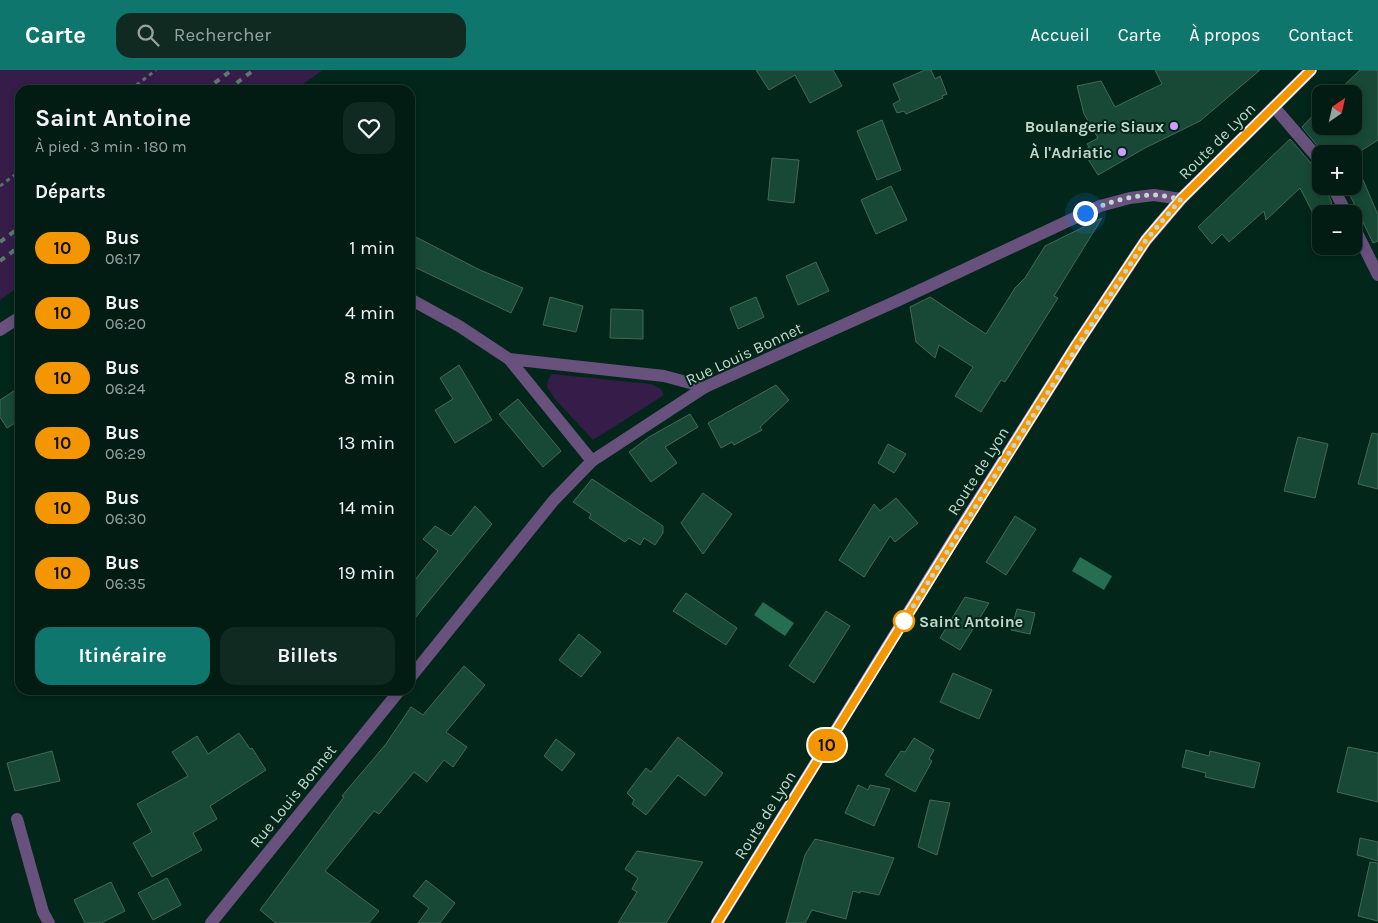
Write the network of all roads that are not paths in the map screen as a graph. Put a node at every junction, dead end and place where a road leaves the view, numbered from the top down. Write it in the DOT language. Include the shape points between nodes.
graph roads {
  1 [pos="1311,70"];
  2 [pos="1274,107"];
  3 [pos="1312,151"];
  4 [pos="1181,199"];
  5 [pos="1362,244"];
  6 [pos="1378,275"];
  7 [pos="415,302"];
  8 [pos="15,320"];
  9 [pos="0,330"];
  10 [pos="509,359"];
  11 [pos="705,387"];
  12 [pos="592,461"];
  13 [pos="415,672"];
  14 [pos="396,695"];
  15 [pos="17,819"];
  16 [pos="49,923"];
  17 [pos="211,923"];
  18 [pos="717,923"];
  1 -- 2 [label="main road, Route de Lyon"];
  2 -- 3 [label="street"];
  2 -- 4 [label="main road, Route de Lyon"];
  4 -- 11 [label="street, Rue Louis Bonnet" via="1154,195 1100,206"];
  4 -- 18 [label="main road, Route de Lyon" via="1146,240 1077,344"];
  5 -- 6 [label="street"];
  7 -- 10 [label="street"];
  8 -- 9 [label="street"];
  10 -- 11 [label="street" via="664,376"];
  10 -- 12 [label="street"];
  11 -- 12 [label="street, Rue Louis Bonnet"];
  12 -- 13 [label="street, Rue Louis Bonnet" via="554,500"];
  14 -- 17 [label="street, Rue Louis Bonnet"];
  15 -- 16 [label="street"];
}
